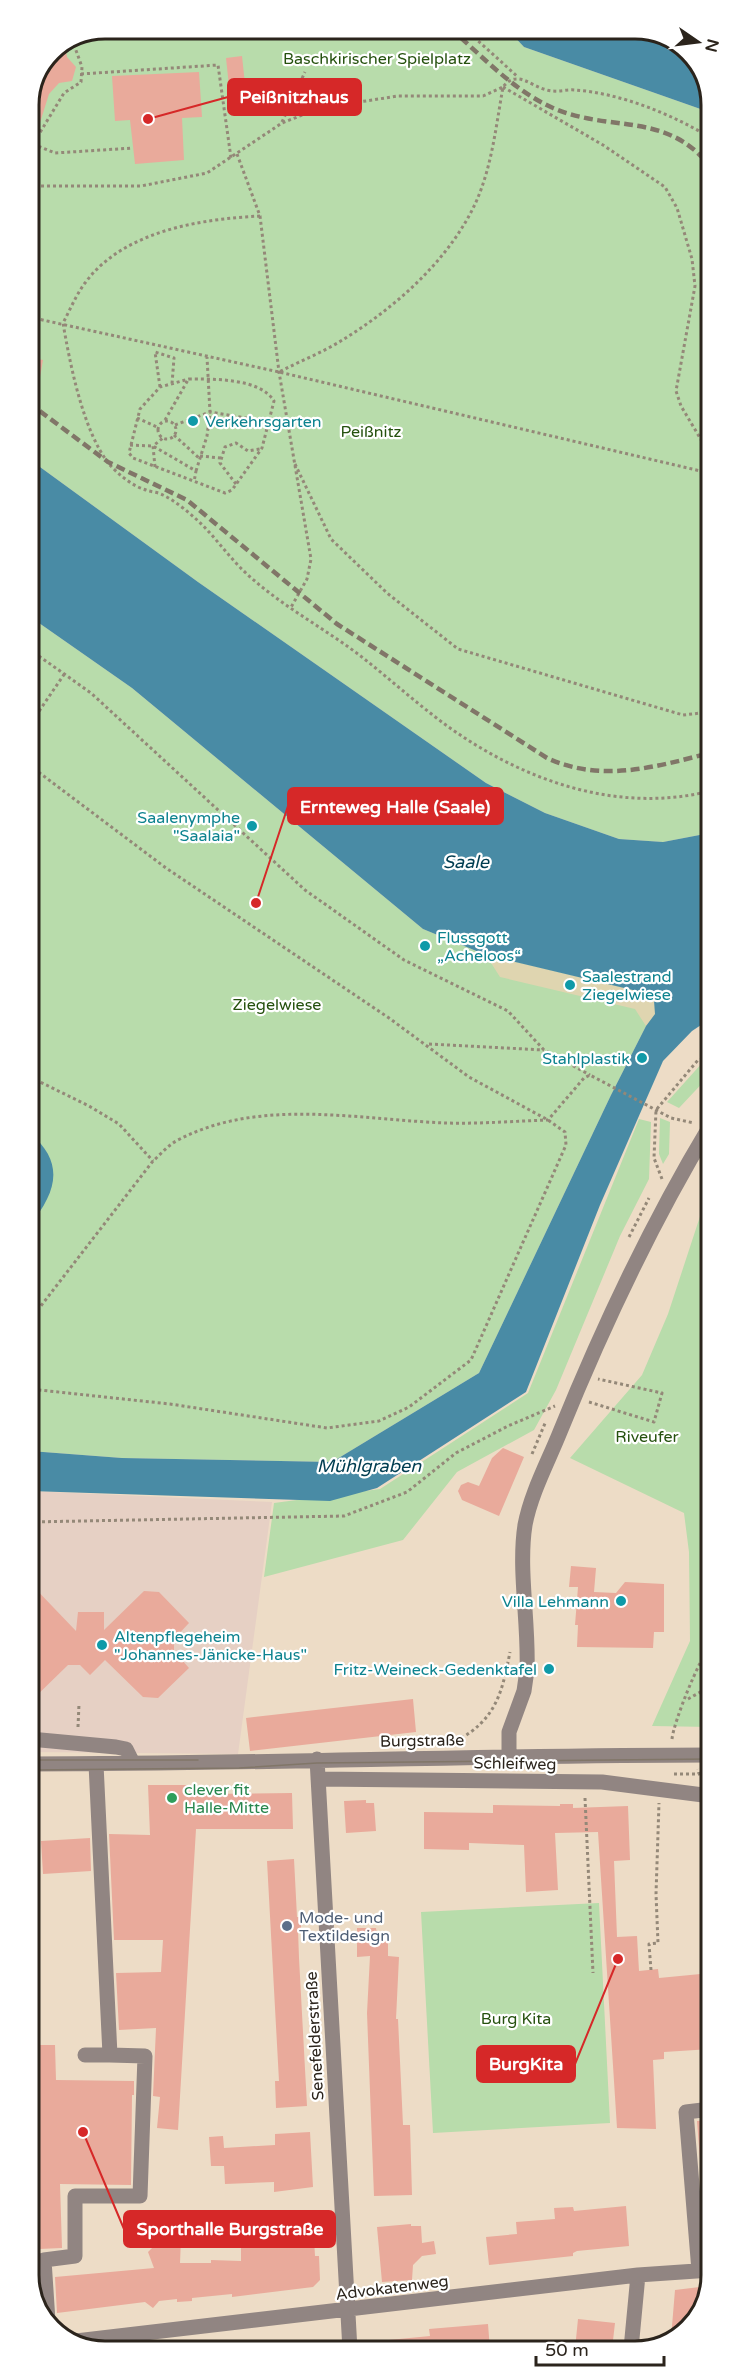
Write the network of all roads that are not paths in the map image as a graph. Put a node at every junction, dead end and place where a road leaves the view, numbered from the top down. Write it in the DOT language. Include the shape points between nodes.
graph roads {
  1 [pos="701,1134"];
  2 [pos="39,1740"];
  3 [pos="701,1755"];
  4 [pos="509,1757"];
  5 [pos="317,1759"];
  6 [pos="133,1763"];
  7 [pos="39,1764"];
  8 [pos="96,1764"];
  9 [pos="318,1779"];
  10 [pos="701,1795"];
  11 [pos="85,2055"];
  12 [pos="110,2055"];
  13 [pos="701,2110"];
  14 [pos="701,2237"];
  15 [pos="701,2270"];
  16 [pos="638,2275"];
  17 [pos="47,2306"];
  18 [pos="348,2310"];
  19 [pos="139,2335"];
  20 [pos="93,2340"];
  21 [pos="140,2341"];
  22 [pos="350,2341"];
  23 [pos="632,2341"];
  1 -- 4 [label="street" via="583,1377 525,1524 527,1670 509,1732"];
  2 -- 6 [label="street" via="126,1749"];
  3 -- 4 [label="street, Burgstraße"];
  4 -- 5 [label="street, Burgstraße"];
  5 -- 6 [label="street, Burgstraße" via="237,1764"];
  5 -- 9 [label="street, Senefelderstraße"];
  6 -- 8 [label="street, Burgstraße"];
  7 -- 8 [label="street, Burgstraße"];
  8 -- 12 [label="street"];
  9 -- 10 [label="street, Schleifweg" via="584,1781"];
  9 -- 18 [label="street, Senefelderstraße"];
  11 -- 12 [label="street"];
  12 -- 17 [label="street" via="144,2056 140,2196 75,2196 75,2256 44,2260"];
  13 -- 14 [label="street" via="686,2112"];
  15 -- 16 [label="street, Advokatenweg"];
  16 -- 18 [label="street, Advokatenweg"];
  16 -- 23 [label="street"];
  18 -- 19 [label="street, Advokatenweg"];
  18 -- 22 [label="street, Senefelderstraße"];
  19 -- 20 [label="street, Advokatenweg"];
  19 -- 21 [label="street"];
}
